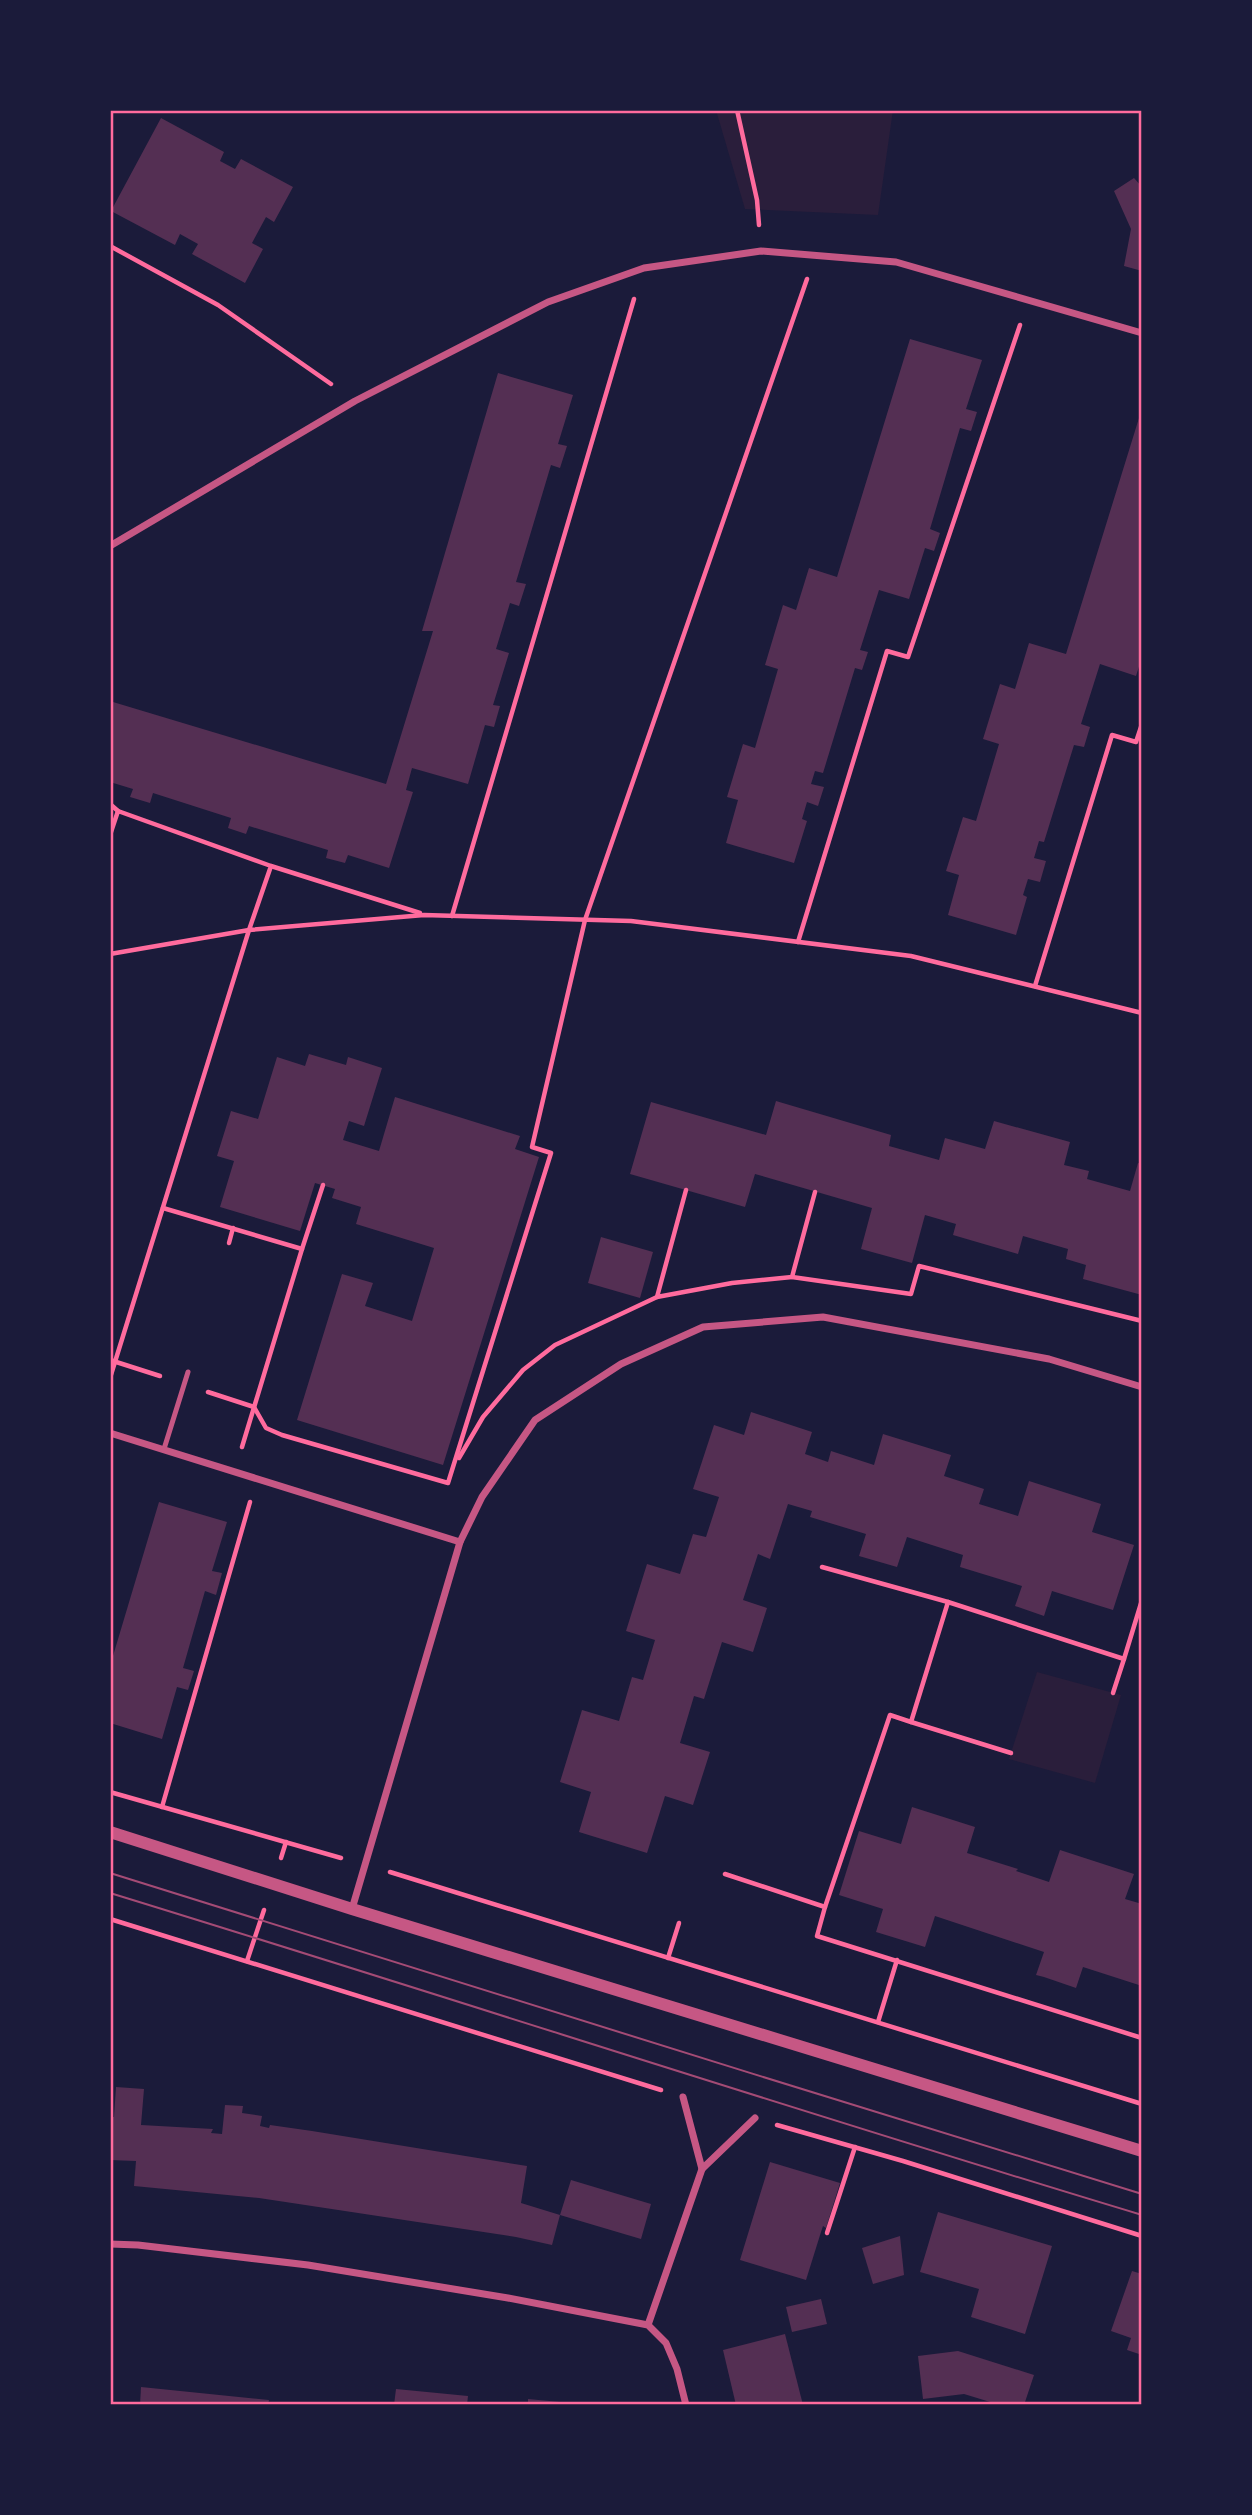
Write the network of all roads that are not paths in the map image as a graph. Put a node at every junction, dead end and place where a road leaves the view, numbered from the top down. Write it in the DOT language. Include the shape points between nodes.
graph roads {
  1 [pos="1142,333"];
  2 [pos="110,546"];
  3 [pos="188,1372"];
  4 [pos="1142,1387"];
  5 [pos="110,1433"];
  6 [pos="164,1449"];
  7 [pos="460,1542"];
  8 [pos="110,1832"];
  9 [pos="352,1909"];
  10 [pos="683,2097"];
  11 [pos="755,2118"];
  12 [pos="1142,2151"];
  13 [pos="702,2169"];
  14 [pos="110,2244"];
  15 [pos="649,2325"];
  16 [pos="686,2405"];
  1 -- 2 [label="street" via="896,262 761,251 644,268 548,302 355,401"];
  3 -- 6 [label="lane"];
  4 -- 7 [label="street" via="1049,1359 823,1317 703,1327 621,1363 535,1420 482,1497"];
  5 -- 6 [label="street"];
  6 -- 7 [label="street"];
  7 -- 9 [label="street"];
  8 -- 9 [label="street"];
  9 -- 12 [label="street"];
  10 -- 13 [label="street"];
  11 -- 13 [label="street"];
  13 -- 15 [label="street"];
  14 -- 15 [label="street" via="308,2265"];
  15 -- 16 [label="street" via="666,2343"];
}
